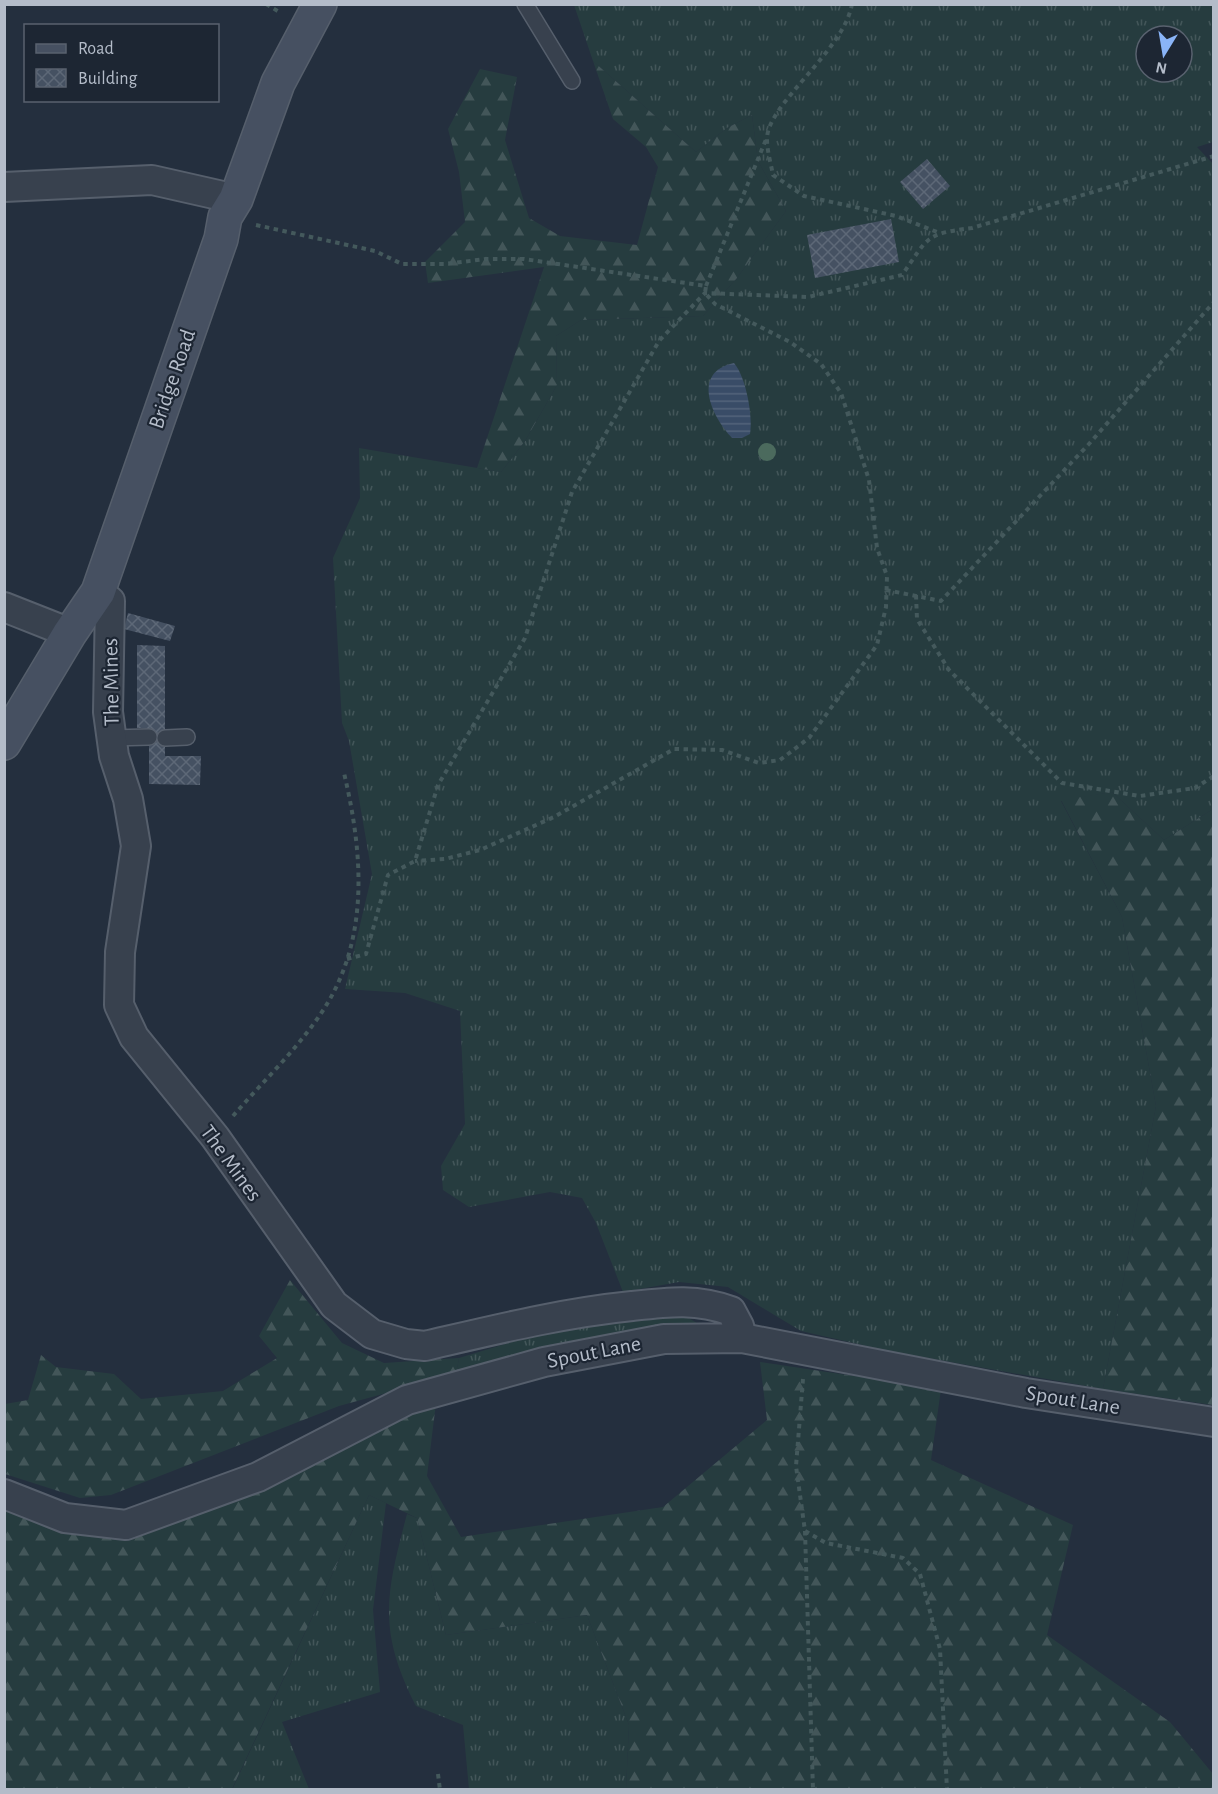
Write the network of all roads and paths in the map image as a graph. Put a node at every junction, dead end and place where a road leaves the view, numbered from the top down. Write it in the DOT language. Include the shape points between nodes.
graph roads {
  1 [pos="320,4"];
  2 [pos="525,4"];
  3 [pos="852,4"];
  4 [pos="572,81"];
  5 [pos="767,137"];
  6 [pos="1214,156"];
  7 [pos="4,187"];
  8 [pos="230,208"];
  9 [pos="937,232"];
  10 [pos="706,286"];
  11 [pos="705,293"];
  12 [pos="1214,302"];
  13 [pos="886,590"];
  14 [pos="98,592"];
  15 [pos="916,596"];
  16 [pos="4,607"];
  17 [pos="70,633"];
  18 [pos="148,737"];
  19 [pos="187,737"];
  20 [pos="111,738"];
  21 [pos="165,738"];
  22 [pos="4,743"];
  23 [pos="344,773"];
  24 [pos="1214,776"];
  25 [pos="415,861"];
  26 [pos="347,959"];
  27 [pos="215,1137"];
  28 [pos="742,1338"];
  29 [pos="806,1349"];
  30 [pos="1214,1422"];
  31 [pos="4,1494"];
  32 [pos="805,1531"];
  33 [pos="438,1774"];
  34 [pos="440,1790"];
  35 [pos="813,1790"];
  36 [pos="947,1790"];
  1 -- 8 [label="street, Bridge Road" via="278,83"];
  2 -- 4 [label="lane"];
  3 -- 5 [label="path" via="830,51 780,110"];
  5 -- 9 [label="path" via="772,175 804,196 896,216"];
  5 -- 10 [label="path"];
  6 -- 9 [label="path" via="972,228"];
  7 -- 8 [label="street" via="152,180"];
  8 -- 10 [label="path" via="375,251 402,264 524,259"];
  8 -- 14 [label="street, Bridge Road"];
  9 -- 11 [label="path" via="902,275 808,297"];
  10 -- 11 [label="path"];
  11 -- 13 [label="path" via="716,304 790,342 821,364 840,393 869,480 870,507 877,548 887,576"];
  11 -- 25 [label="path" via="659,341 572,492 525,638 438,785"];
  12 -- 15 [label="path" via="1088,446 942,600"];
  13 -- 15 [label="path"];
  13 -- 25 [label="path" via="877,645 809,738 780,760 759,763 722,750 674,749 554,817 480,850 445,859"];
  14 -- 17 [label="street, Bridge Road"];
  14 -- 20 [label="street, The Mines" via="110,600"];
  15 -- 24 [label="path" via="917,619 949,670 1062,783 1140,796 1195,788"];
  16 -- 17 [label="street"];
  17 -- 22 [label="street, Bridge Road"];
  18 -- 20 [label="lane"];
  19 -- 21 [label="lane"];
  20 -- 27 [label="street, The Mines" via="136,846 120,952 118,1005 134,1038"];
  23 -- 26 [label="path" via="359,851 360,879"];
  25 -- 26 [label="path" via="387,875 366,954"];
  26 -- 27 [label="path" via="327,1003"];
  27 -- 28 [label="street, The Mines" via="334,1305 372,1334 425,1346 575,1311 683,1300 711,1303 731,1311"];
  28 -- 29 [label="street, Spout Lane"];
  28 -- 31 [label="street, Spout Lane" via="664,1339 544,1362 407,1400 258,1477 126,1525 64,1518"];
  29 -- 30 [label="street, Spout Lane" via="1026,1393"];
  29 -- 32 [label="path" via="796,1466"];
  32 -- 35 [label="path"];
  32 -- 36 [label="path" via="826,1543 903,1558 920,1574 940,1649"];
  33 -- 34 [label="path"];
}
